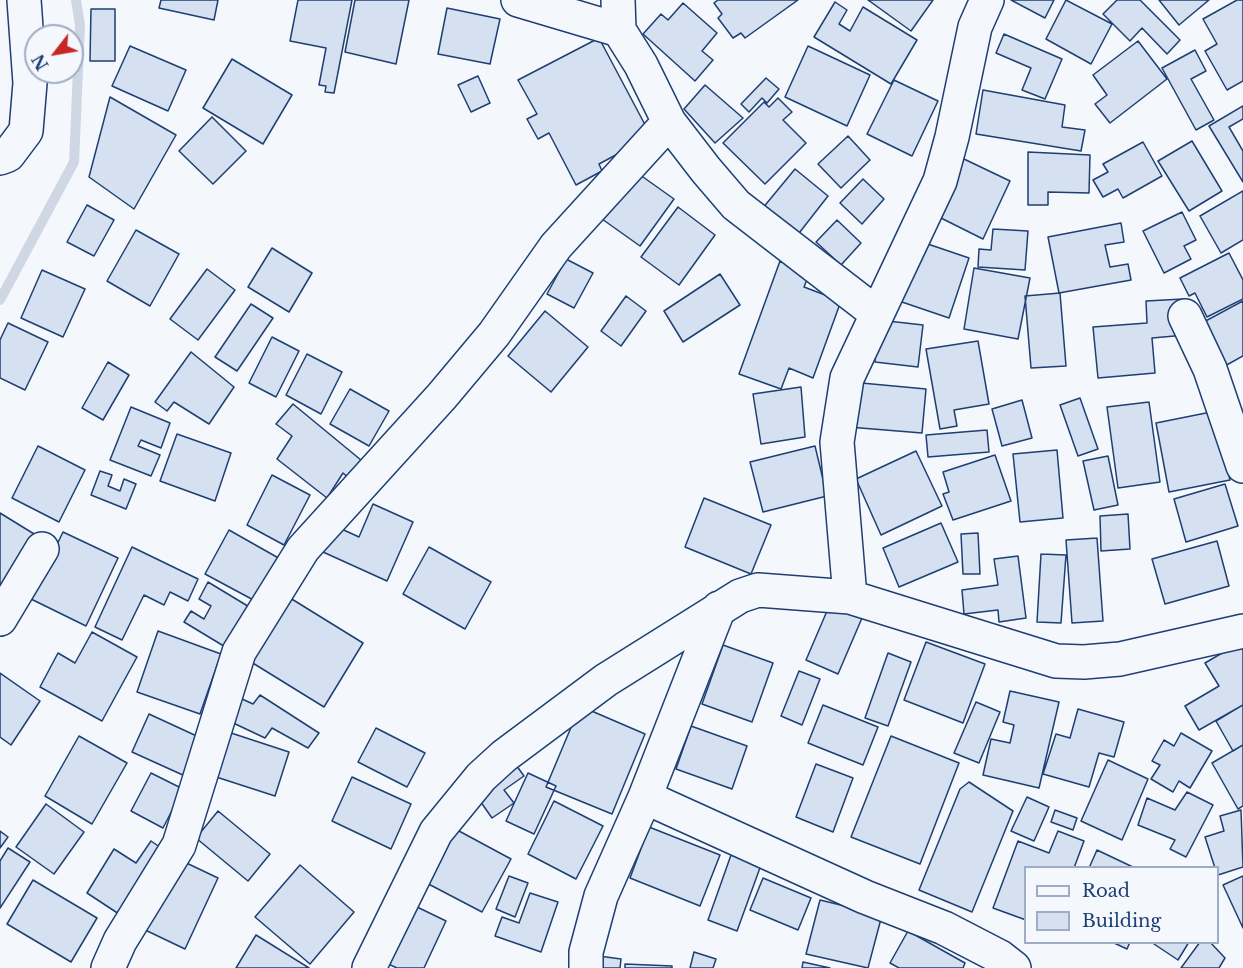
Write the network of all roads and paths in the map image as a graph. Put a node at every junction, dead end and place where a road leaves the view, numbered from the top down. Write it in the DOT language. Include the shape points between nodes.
graph roads {
  1 [pos="24,0"];
  2 [pos="518,0"];
  3 [pos="987,0"];
  4 [pos="619,15"];
  5 [pos="669,122"];
  6 [pos="0,158"];
  7 [pos="876,313"];
  8 [pos="1185,316"];
  9 [pos="1243,466"];
  10 [pos="42,549"];
  11 [pos="850,597"];
  12 [pos="719,608"];
  13 [pos="0,619"];
  14 [pos="1243,631"];
  15 [pos="645,797"];
  16 [pos="108,968"];
  17 [pos="369,968"];
  18 [pos="586,968"];
  19 [pos="1014,968"];
  1 -- 6 [label="street" via="30,82 26,130 8,155"];
  2 -- 4 [label="street"];
  3 -- 7 [label="street" via="975,27 940,181"];
  4 -- 5 [label="street"];
  5 -- 7 [label="street" via="736,205"];
  5 -- 16 [label="street" via="556,246 494,334 442,396 303,549 239,652 179,845 120,941"];
  7 -- 11 [label="street" via="847,378 837,442"];
  8 -- 9 [label="street" via="1210,369"];
  10 -- 13 [label="street"];
  11 -- 12 [label="street" via="758,590"];
  11 -- 14 [label="street" via="1056,661 1120,659"];
  12 -- 15 [label="street"];
  12 -- 17 [label="street" via="606,680 481,777 436,832"];
  15 -- 18 [label="street" via="602,896 586,952"];
  15 -- 19 [label="street" via="865,897 945,928"];
}
